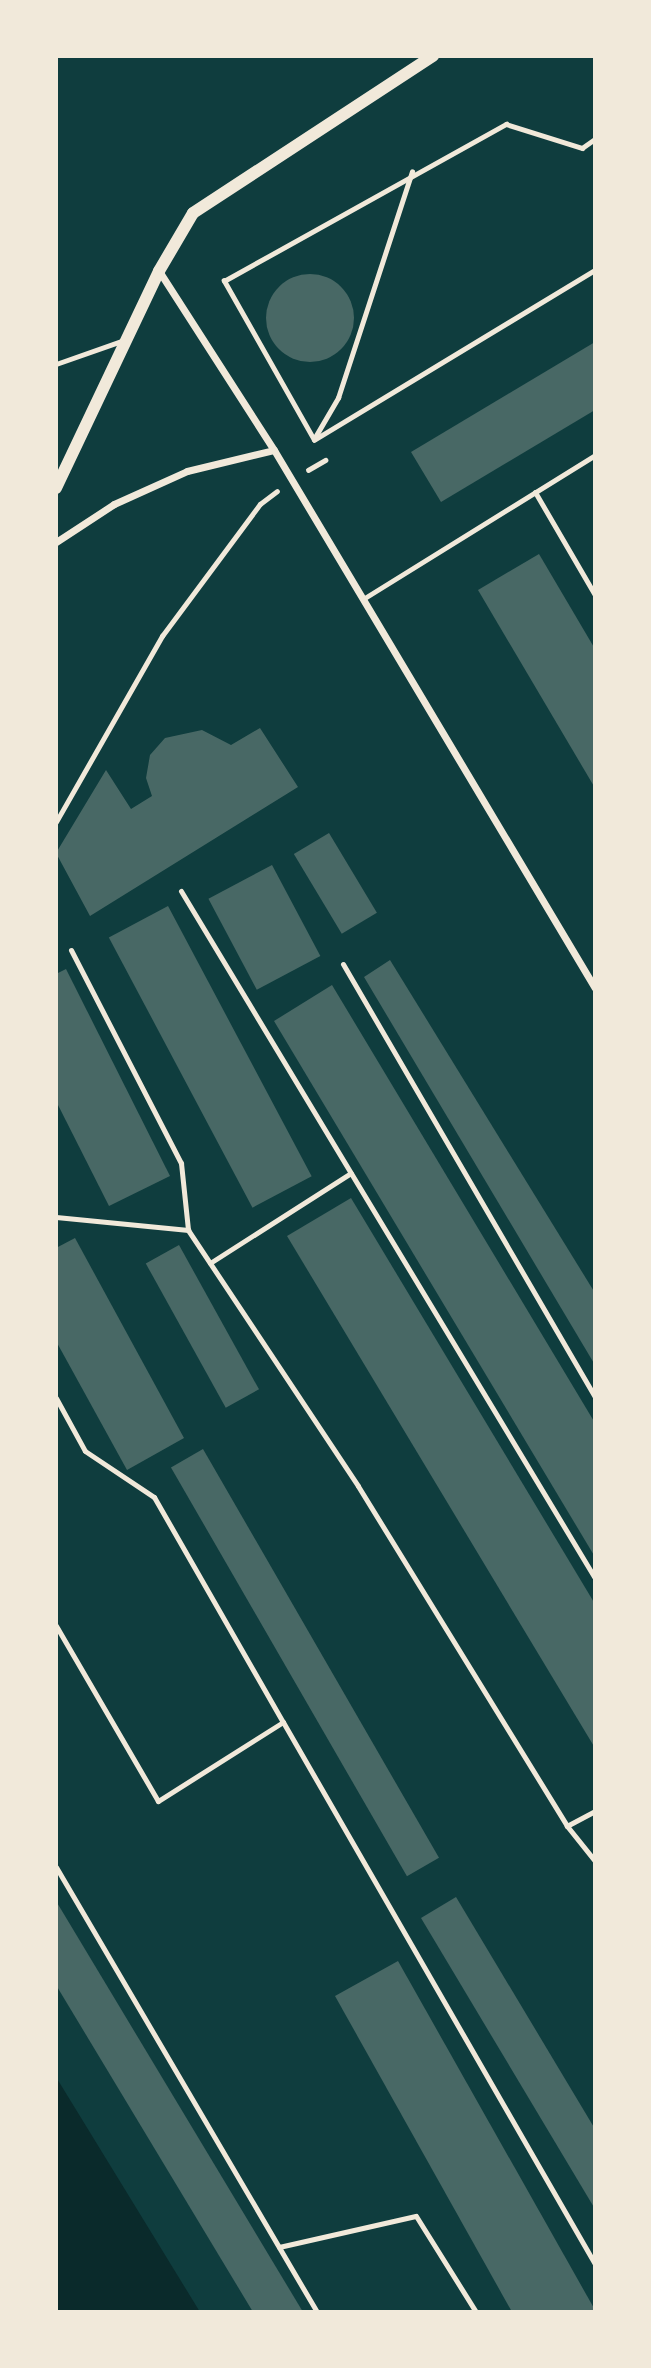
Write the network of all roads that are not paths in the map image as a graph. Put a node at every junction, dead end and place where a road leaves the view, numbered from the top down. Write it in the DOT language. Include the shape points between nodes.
graph roads {
  1 [pos="433,56"];
  2 [pos="159,271"];
  3 [pos="127,338"];
  4 [pos="56,364"];
  5 [pos="274,450"];
  6 [pos="595,455"];
  7 [pos="56,488"];
  8 [pos="535,492"];
  9 [pos="56,542"];
  10 [pos="595,595"];
  11 [pos="363,598"];
  12 [pos="181,891"];
  13 [pos="71,950"];
  14 [pos="343,964"];
  15 [pos="595,988"];
  16 [pos="351,1173"];
  17 [pos="56,1217"];
  18 [pos="188,1230"];
  19 [pos="209,1263"];
  20 [pos="595,1397"];
  21 [pos="56,1398"];
  22 [pos="595,1578"];
  23 [pos="56,1626"];
  24 [pos="283,1722"];
  25 [pos="595,1811"];
  26 [pos="568,1826"];
  27 [pos="595,1861"];
  28 [pos="56,1867"];
  29 [pos="279,2247"];
  30 [pos="595,2264"];
  31 [pos="317,2312"];
  32 [pos="476,2312"];
  1 -- 2 [label="street" via="193,213"];
  2 -- 3 [label="street"];
  2 -- 5 [label="street"];
  3 -- 4 [label="lane"];
  3 -- 7 [label="street"];
  5 -- 9 [label="street" via="187,471 114,504"];
  5 -- 11 [label="street"];
  6 -- 8 [label="lane"];
  8 -- 10 [label="lane"];
  8 -- 11 [label="lane"];
  11 -- 15 [label="street"];
  12 -- 16 [label="lane"];
  13 -- 18 [label="lane" via="181,1163"];
  14 -- 20 [label="lane"];
  16 -- 19 [label="lane"];
  16 -- 22 [label="lane"];
  17 -- 18 [label="lane"];
  18 -- 19 [label="lane"];
  19 -- 26 [label="lane" via="358,1486"];
  21 -- 24 [label="lane" via="85,1451 154,1497"];
  23 -- 24 [label="lane" via="158,1801"];
  24 -- 30 [label="lane"];
  25 -- 26 [label="lane"];
  26 -- 27 [label="lane"];
  28 -- 29 [label="lane"];
  29 -- 31 [label="lane"];
  29 -- 32 [label="lane" via="416,2216"];
}
